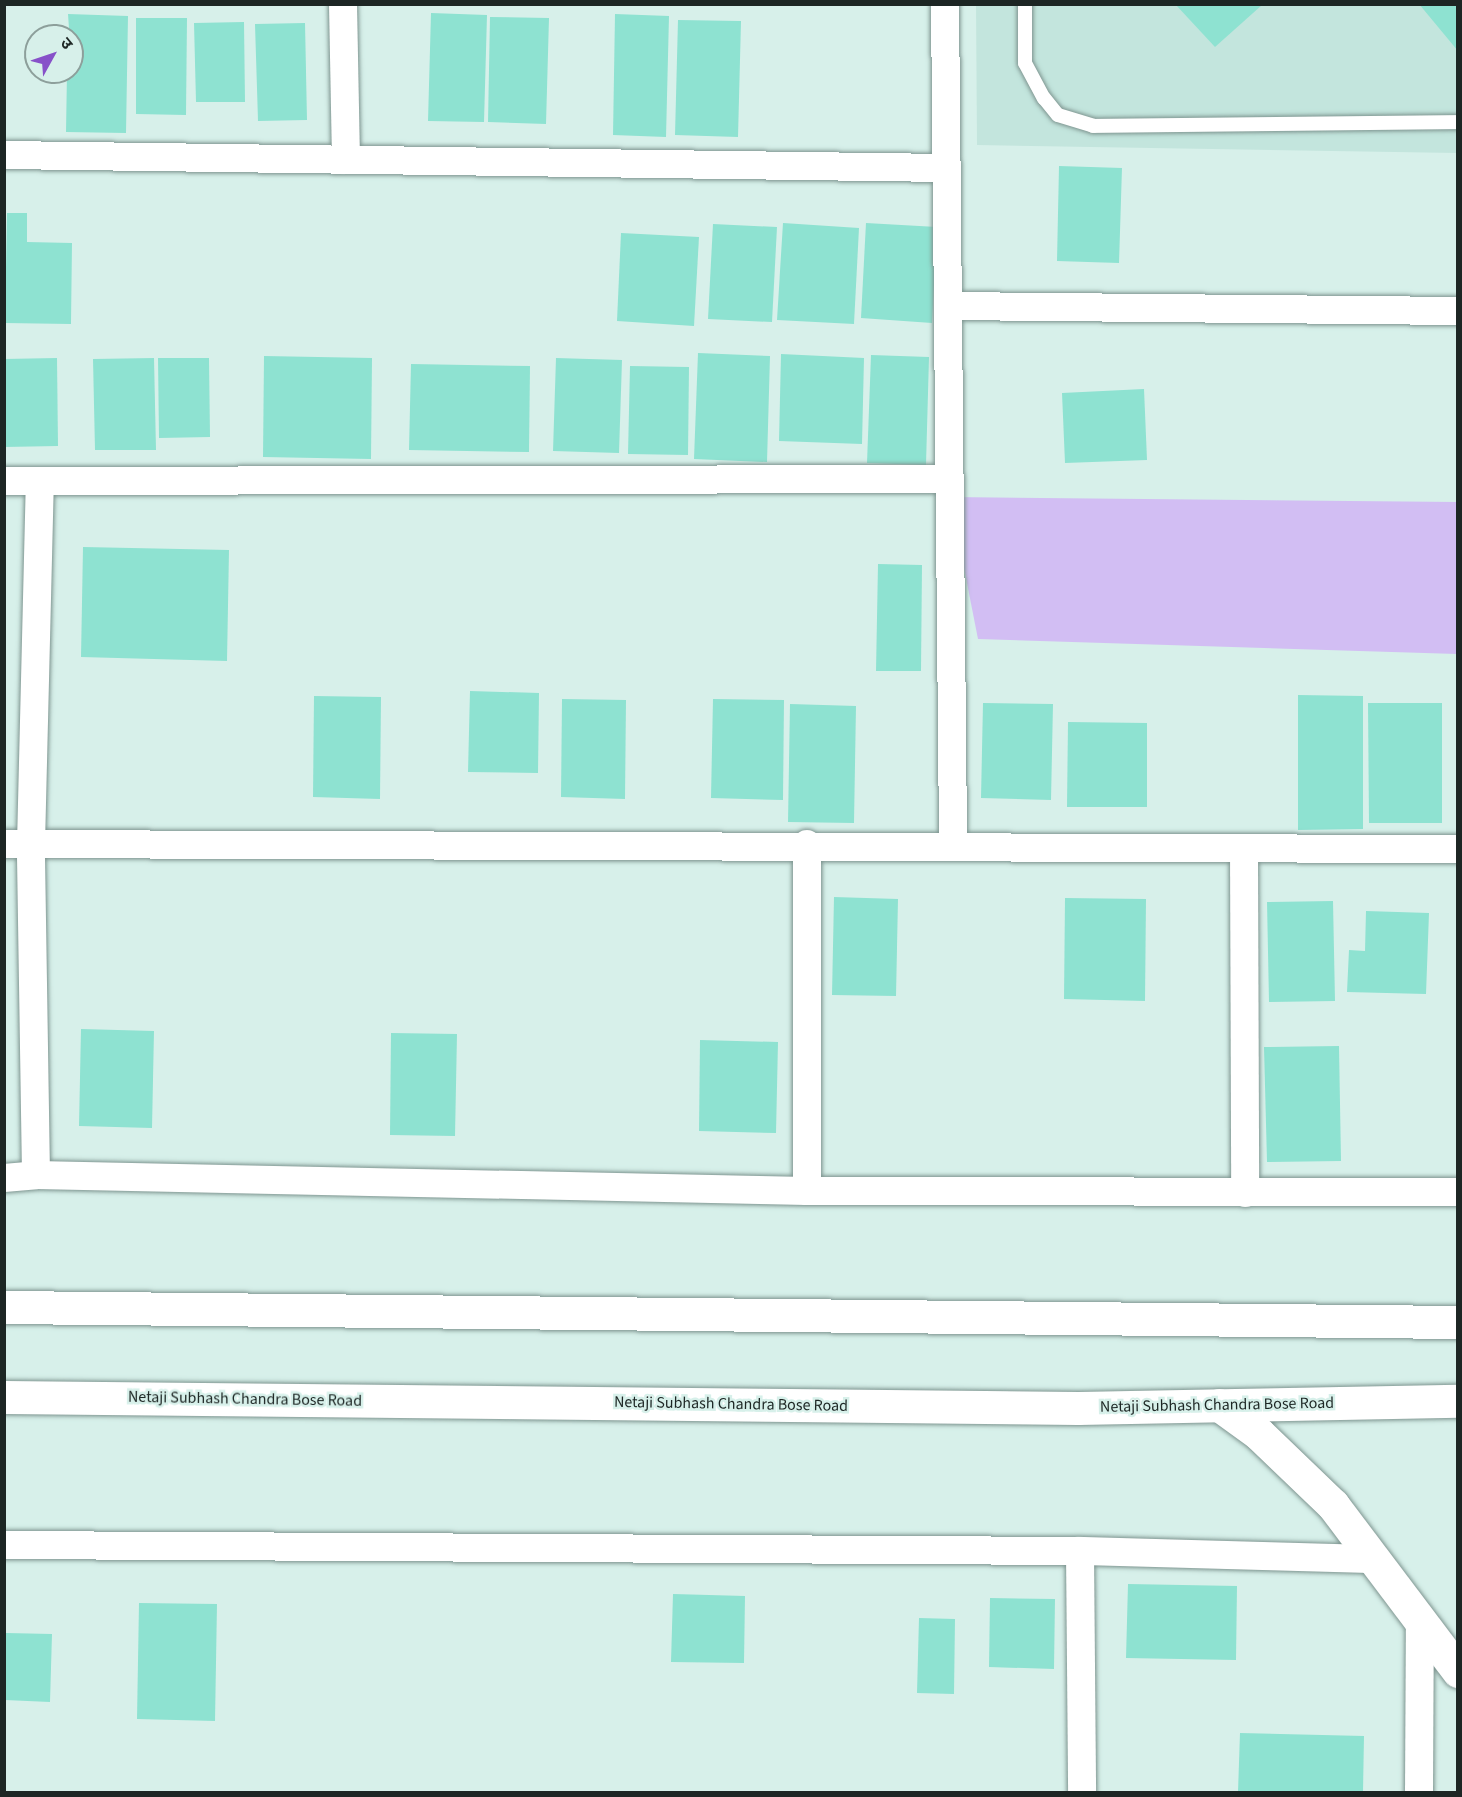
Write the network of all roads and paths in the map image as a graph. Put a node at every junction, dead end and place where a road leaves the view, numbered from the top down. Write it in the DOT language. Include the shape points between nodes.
graph roads {
  1 [pos="343,4"];
  2 [pos="945,4"];
  3 [pos="1025,4"];
  4 [pos="1458,122"];
  5 [pos="4,155"];
  6 [pos="346,160"];
  7 [pos="947,168"];
  8 [pos="948,306"];
  9 [pos="1458,311"];
  10 [pos="950,479"];
  11 [pos="4,481"];
  12 [pos="40,481"];
  13 [pos="18,844"];
  14 [pos="807,844"];
  15 [pos="953,845"];
  16 [pos="1244,849"];
  17 [pos="1458,849"];
  18 [pos="36,1175"];
  19 [pos="4,1178"];
  20 [pos="807,1191"];
  21 [pos="1458,1192"];
  22 [pos="1245,1193"];
  23 [pos="4,1307"];
  24 [pos="1458,1322"];
  25 [pos="4,1397"];
  26 [pos="1458,1401"];
  27 [pos="1219,1405"];
  28 [pos="4,1545"];
  29 [pos="1080,1551"];
  30 [pos="1374,1559"];
  31 [pos="1420,1620"];
  32 [pos="1458,1671"];
  33 [pos="1082,1792"];
  34 [pos="1419,1792"];
  1 -- 6 [label="street"];
  2 -- 7 [label="street"];
  3 -- 4 [label="lane" via="1025,63 1044,98 1058,115 1093,126"];
  5 -- 6 [label="street"];
  6 -- 7 [label="street"];
  7 -- 8 [label="street"];
  8 -- 9 [label="street"];
  8 -- 10 [label="street"];
  10 -- 12 [label="street"];
  10 -- 15 [label="street"];
  11 -- 12 [label="street"];
  12 -- 13 [label="street"];
  13 -- 14 [label="street"];
  13 -- 18 [label="street"];
  14 -- 15 [label="street"];
  14 -- 20 [label="street"];
  15 -- 16 [label="street"];
  16 -- 17 [label="street"];
  16 -- 22 [label="street"];
  18 -- 19 [label="street"];
  18 -- 20 [label="street"];
  20 -- 22 [label="street"];
  21 -- 22 [label="street"];
  23 -- 24 [label="main road"];
  25 -- 27 [label="main road, Netaji Subhash Chandra Bose Road" via="1078,1408"];
  26 -- 27 [label="main road, Netaji Subhash Chandra Bose Road"];
  27 -- 30 [label="main road" via="1299,1468 1357,1533"];
  28 -- 29 [label="street"];
  29 -- 30 [label="street"];
  29 -- 33 [label="street"];
  30 -- 31 [label="main road"];
  31 -- 32 [label="main road"];
  31 -- 34 [label="street"];
}
